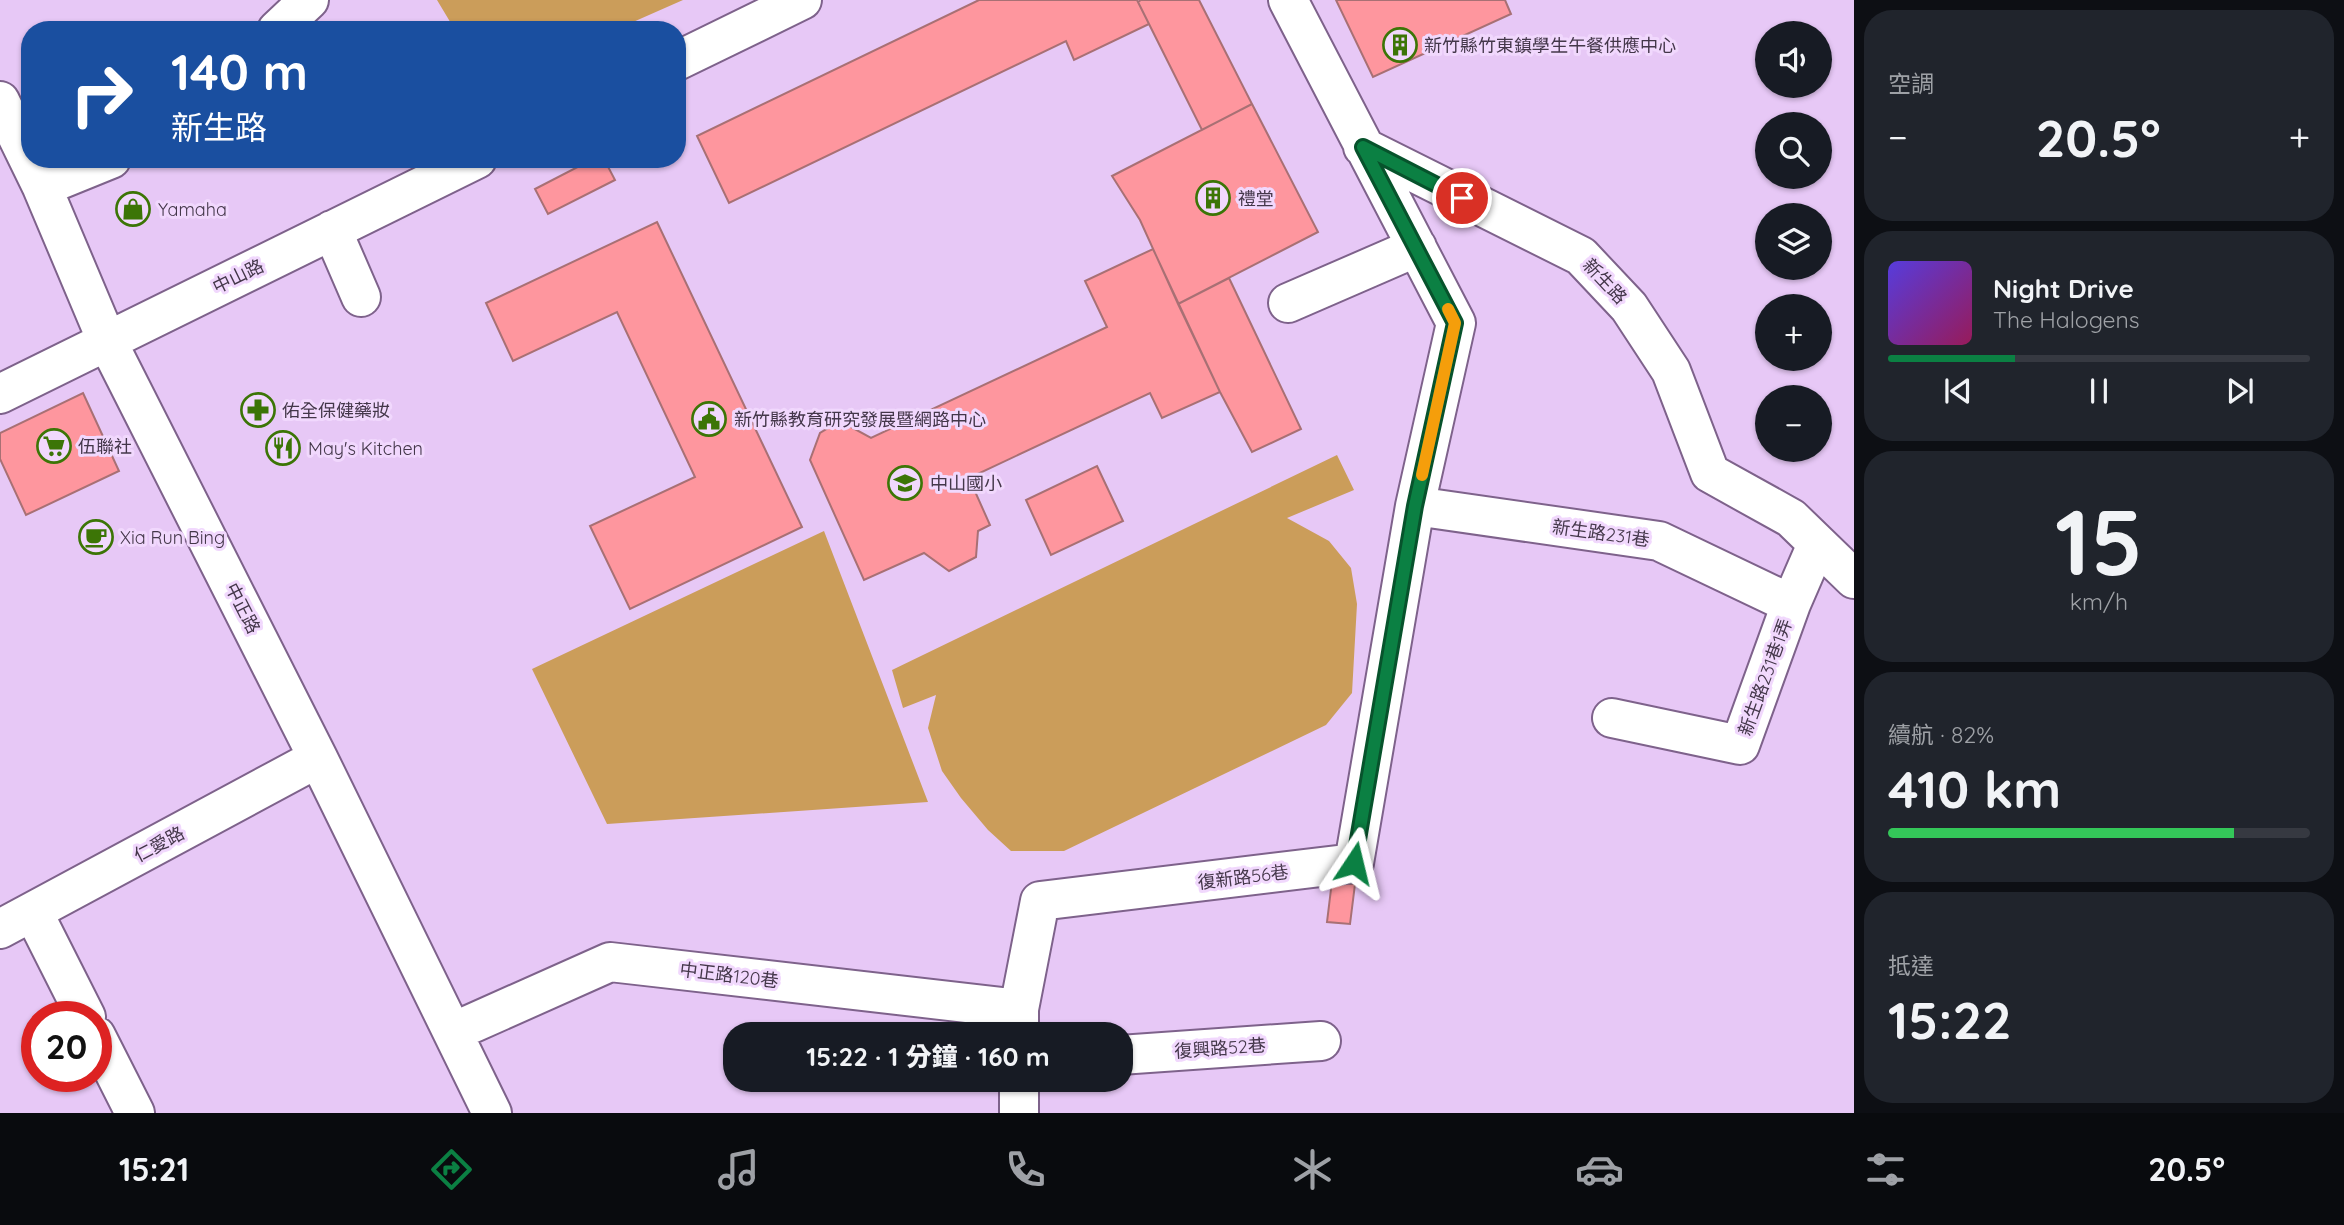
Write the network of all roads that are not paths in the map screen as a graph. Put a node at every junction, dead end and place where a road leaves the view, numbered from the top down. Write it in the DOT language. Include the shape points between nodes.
graph roads {
  1 [pos="309,0"];
  2 [pos="802,0"];
  3 [pos="1288,0"];
  4 [pos="287,21"];
  5 [pos="686,57"];
  6 [pos="0,101"];
  7 [pos="21,144"];
  8 [pos="1363,147"];
  9 [pos="33,168"];
  10 [pos="89,168"];
  11 [pos="458,168"];
  12 [pos="42,187"];
  13 [pos="331,230"];
  14 [pos="1417,247"];
  15 [pos="361,297"];
  16 [pos="1288,303"];
  17 [pos="107,341"];
  18 [pos="0,394"];
  19 [pos="1415,506"];
  20 [pos="1818,544"];
  21 [pos="1854,579"];
  22 [pos="1791,604"];
  23 [pos="1612,718"];
  24 [pos="318,758"];
  25 [pos="33,912"];
  26 [pos="0,929"];
  27 [pos="78,1001"];
  28 [pos="1019,1022"];
  29 [pos="453,1032"];
  30 [pos="1321,1041"];
  31 [pos="1133,1054"];
  32 [pos="112,1068"];
  33 [pos="1019,1092"];
  34 [pos="135,1113"];
  35 [pos="492,1113"];
  36 [pos="1019,1113"];
  1 -- 4 [label="street"];
  2 -- 5 [label="street"];
  3 -- 8 [label="street"];
  6 -- 7 [label="street, 中正路"];
  8 -- 14 [label="street, 復新路56巷"];
  8 -- 20 [label="street, 新生路" via="1581,256 1629,307 1671,371 1710,473 1791,519"];
  9 -- 12 [label="street, 中正路"];
  10 -- 12 [label="street"];
  11 -- 13 [label="street, 中山路"];
  12 -- 17 [label="street, 中正路"];
  13 -- 15 [label="street"];
  13 -- 17 [label="street, 中山路"];
  14 -- 16 [label="street"];
  14 -- 19 [label="street, 復新路56巷" via="1455,323"];
  17 -- 18 [label="street, 中山路"];
  17 -- 24 [label="street, 中正路"];
  19 -- 22 [label="street, 新生路231巷" via="1659,541"];
  19 -- 28 [label="street, 復新路56巷" via="1354,863 1040,901"];
  20 -- 21 [label="street, 新生路"];
  20 -- 22 [label="street"];
  22 -- 23 [label="street, 新生路231巷1弄" via="1740,745"];
  24 -- 25 [label="street, 仁愛路"];
  24 -- 29 [label="street, 中正路"];
  25 -- 26 [label="street, 仁愛路"];
  25 -- 27 [label="street"];
  28 -- 29 [label="street, 中正路120巷" via="610,962"];
  29 -- 35 [label="street, 中正路"];
  30 -- 31 [label="street, 復興路52巷"];
  32 -- 34 [label="street"];
  33 -- 36 [label="street"];
}
